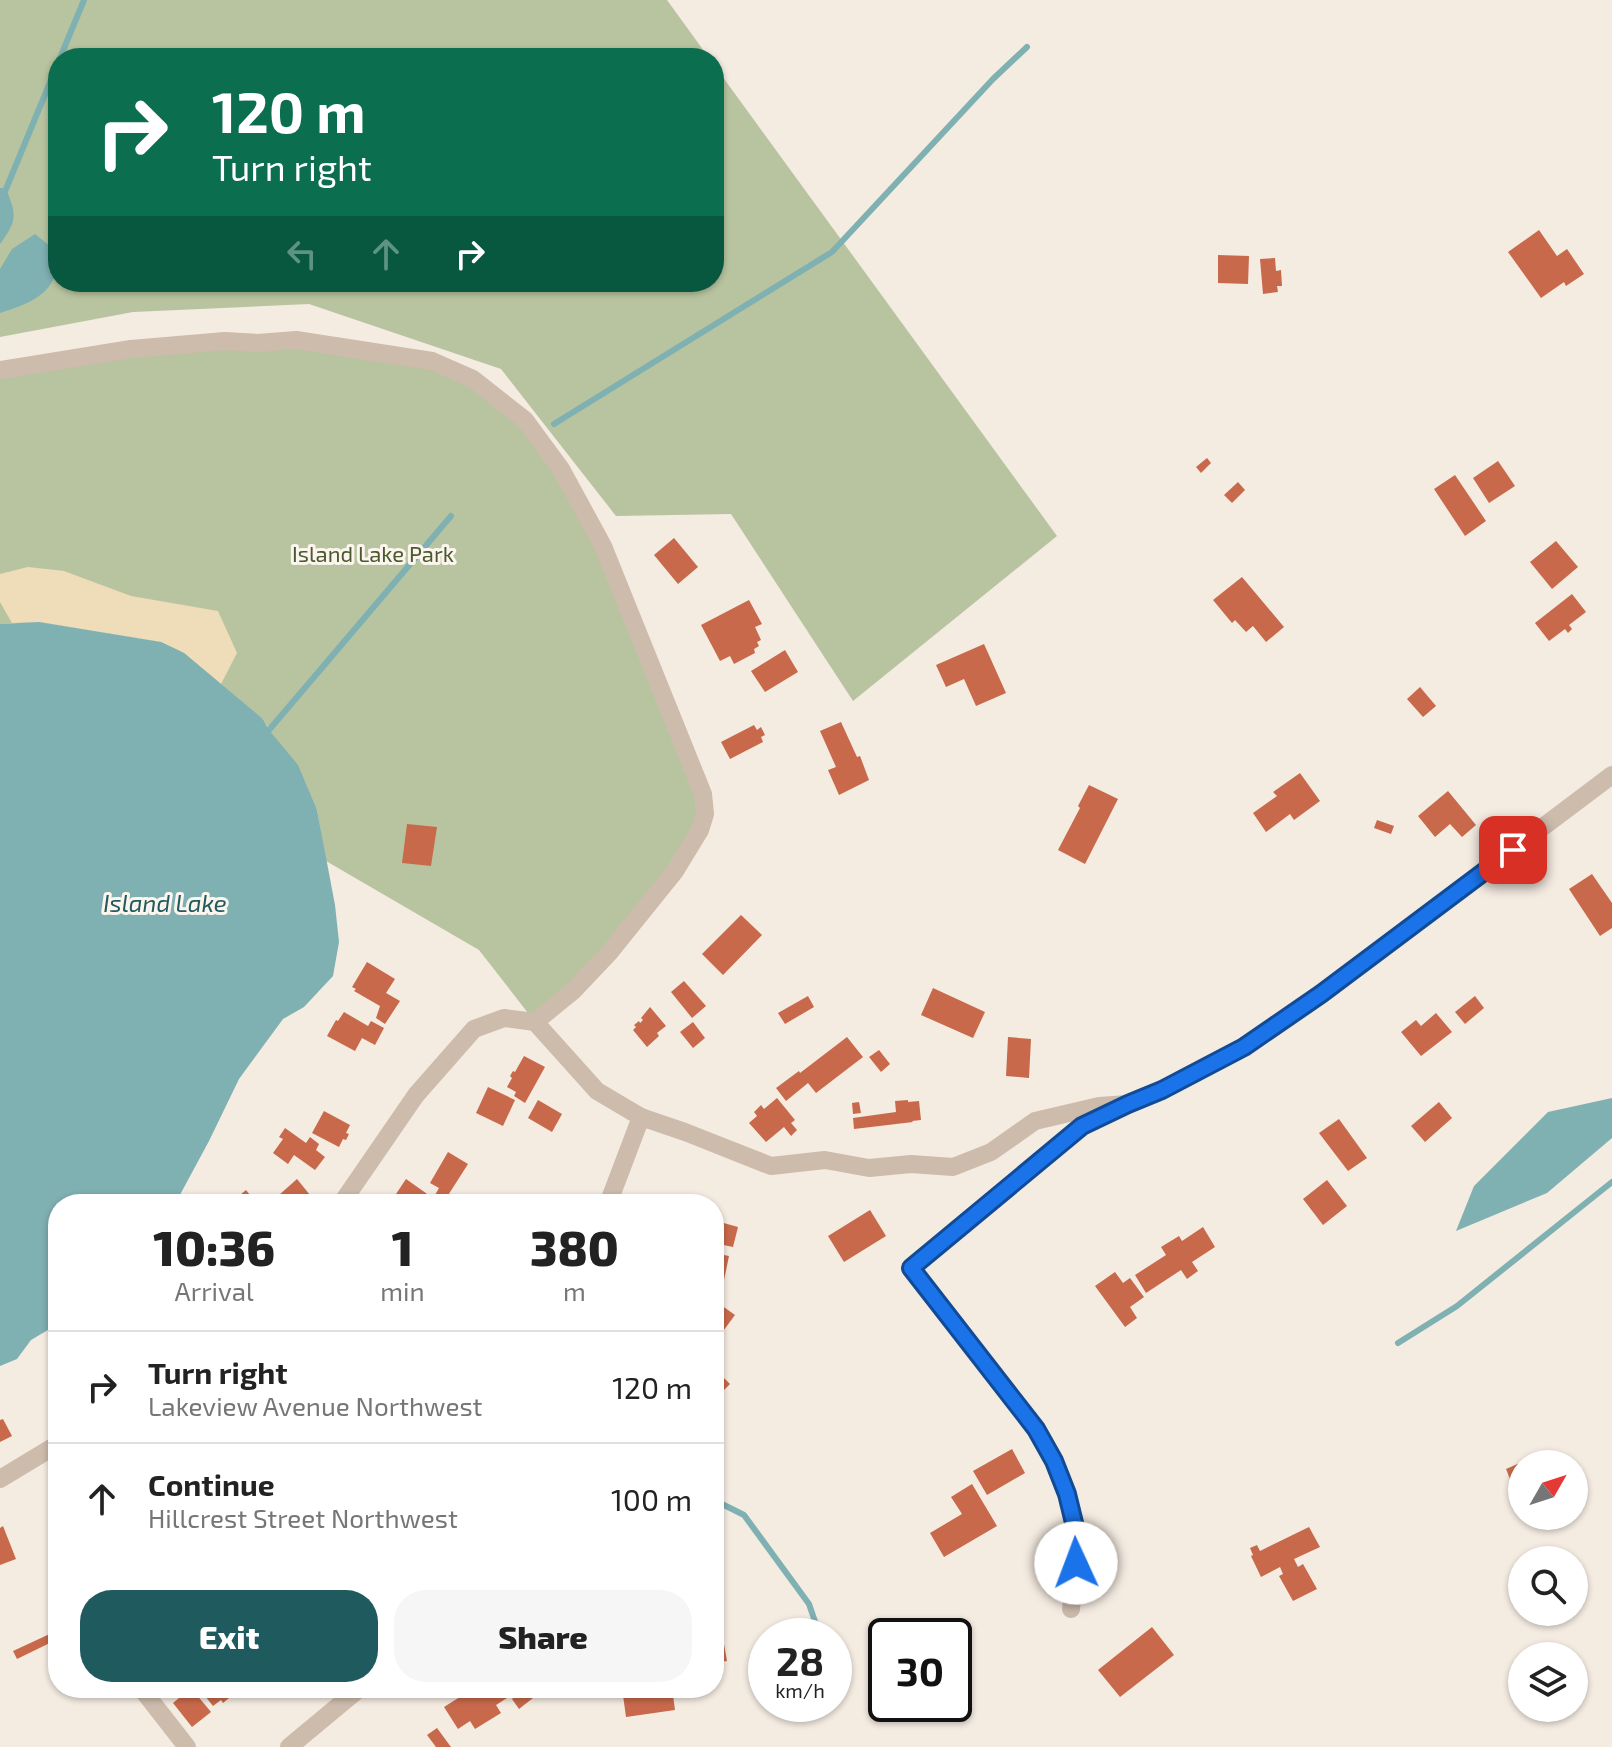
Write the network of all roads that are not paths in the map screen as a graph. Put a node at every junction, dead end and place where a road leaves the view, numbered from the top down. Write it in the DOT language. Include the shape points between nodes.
graph roads {
  1 [pos="0,370"];
  2 [pos="1612,775"];
  3 [pos="535,1022"];
  4 [pos="1128,1104"];
  5 [pos="641,1117"];
  6 [pos="348,1194"];
  7 [pos="612,1194"];
  8 [pos="48,1450"];
  9 [pos="0,1479"];
  10 [pos="1071,1609"];
  11 [pos="149,1698"];
  12 [pos="348,1698"];
  13 [pos="187,1747"];
  14 [pos="289,1747"];
  1 -- 3 [label="street" via="131,349 296,340 432,361 473,379 525,420 561,469 603,546 703,794 705,814 675,871 618,941 573,991"];
  2 -- 4 [label="street" via="1244,1047"];
  3 -- 5 [label="street" via="597,1091"];
  3 -- 6 [label="street" via="504,1018 474,1029 416,1095"];
  4 -- 5 [label="street" via="1035,1121 991,1152 953,1167 869,1168 825,1160 771,1166"];
  4 -- 10 [label="street" via="1082,1126 911,1268 1036,1429 1054,1461 1078,1539"];
  5 -- 7 [label="street"];
  8 -- 9 [label="street"];
  11 -- 13 [label="street"];
  12 -- 14 [label="street"];
}
